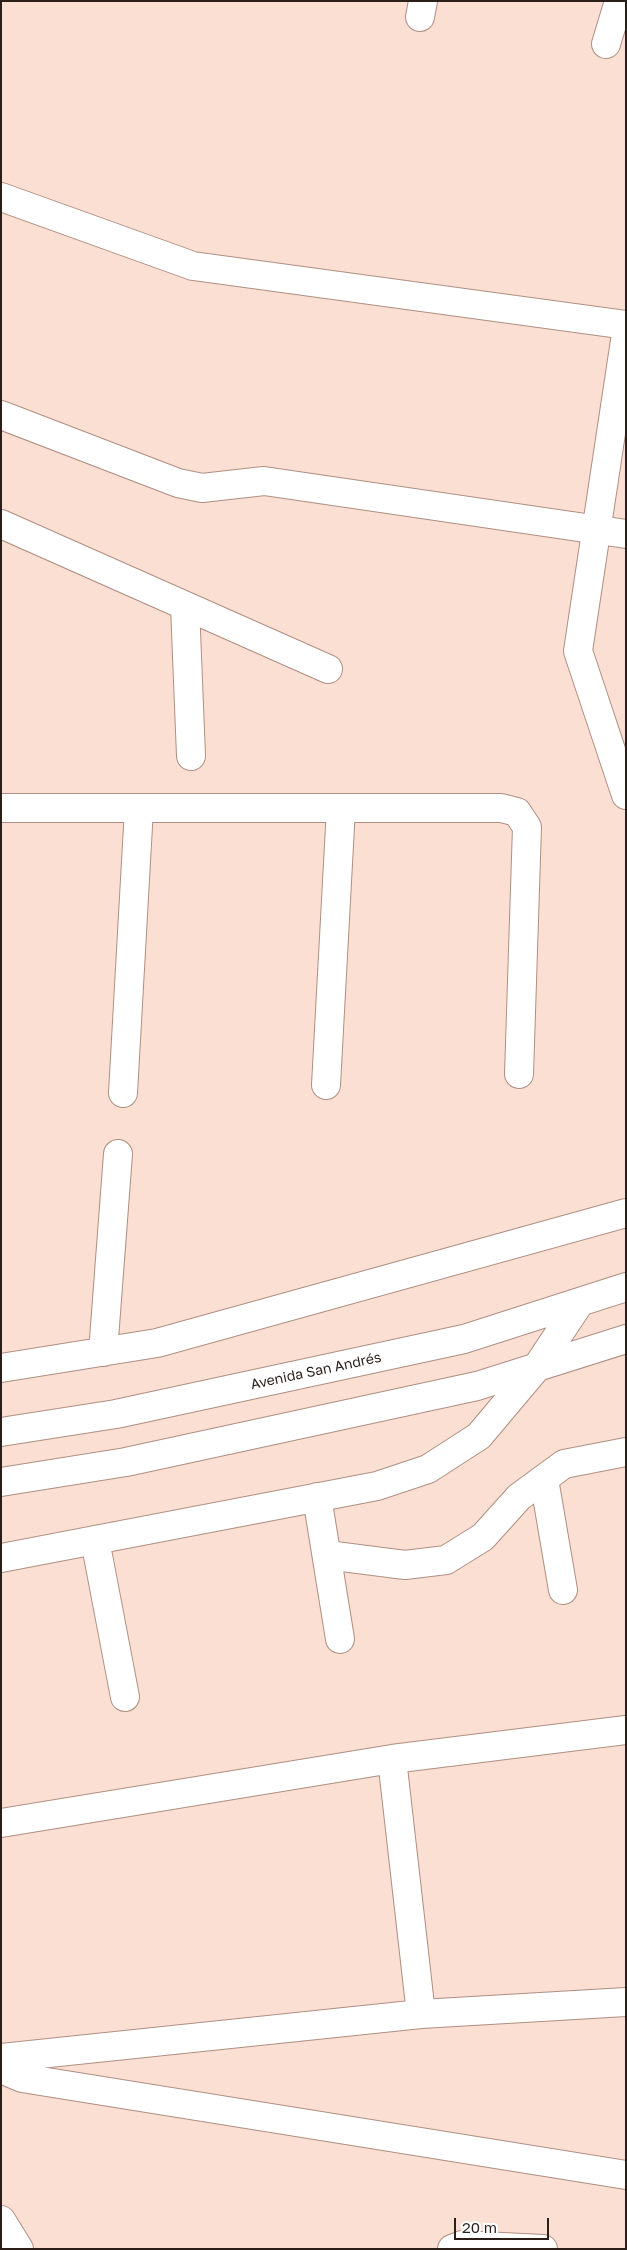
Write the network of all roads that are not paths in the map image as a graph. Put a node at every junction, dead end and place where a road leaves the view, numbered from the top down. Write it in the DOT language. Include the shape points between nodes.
graph roads {
  1 [pos="619,1"];
  2 [pos="606,44"];
  3 [pos="1,196"];
  4 [pos="626,325"];
  5 [pos="626,334"];
  6 [pos="1,415"];
  7 [pos="1,524"];
  8 [pos="596,530"];
  9 [pos="626,534"];
  10 [pos="185,606"];
  11 [pos="328,669"];
  12 [pos="191,756"];
  13 [pos="626,795"];
  14 [pos="1,808"];
  15 [pos="139,808"];
  16 [pos="341,808"];
  17 [pos="518,1074"];
  18 [pos="326,1085"];
  19 [pos="123,1093"];
  20 [pos="118,1154"];
  21 [pos="626,1213"];
  22 [pos="626,1287"];
  23 [pos="580,1302"];
  24 [pos="626,1339"];
  25 [pos="103,1352"];
  26 [pos="538,1367"];
  27 [pos="1,1368"];
  28 [pos="1,1432"];
  29 [pos="626,1452"];
  30 [pos="544,1479"];
  31 [pos="1,1482"];
  32 [pos="317,1498"];
  33 [pos="95,1540"];
  34 [pos="327,1555"];
  35 [pos="1,1558"];
  36 [pos="564,1590"];
  37 [pos="340,1639"];
  38 [pos="124,1697"];
  39 [pos="626,1730"];
  40 [pos="392,1760"];
  41 [pos="1,1823"];
  42 [pos="626,2002"];
  43 [pos="421,2014"];
  44 [pos="1,2058"];
  45 [pos="1,2070"];
  46 [pos="626,2175"];
  47 [pos="1,2220"];
  48 [pos="19,2249"];
  49 [pos="452,2249"];
  50 [pos="543,2249"];
  1 -- 2 [label="street"];
  3 -- 4 [label="street" via="193,266"];
  5 -- 8 [label="street"];
  6 -- 8 [label="street" via="178,483 202,488 264,481"];
  7 -- 10 [label="street"];
  8 -- 9 [label="street"];
  8 -- 13 [label="street" via="578,651"];
  10 -- 11 [label="street"];
  10 -- 12 [label="street"];
  14 -- 15 [label="street"];
  15 -- 16 [label="street"];
  15 -- 19 [label="street"];
  16 -- 17 [label="street" via="501,808 517,812 527,827"];
  16 -- 18 [label="street"];
  20 -- 25 [label="street"];
  21 -- 25 [label="street" via="158,1343"];
  22 -- 23 [label="street, Avenida San Andrés"];
  23 -- 26 [label="street"];
  23 -- 28 [label="street, Avenida San Andrés" via="464,1339 116,1414"];
  24 -- 26 [label="street"];
  25 -- 27 [label="street"];
  26 -- 31 [label="street" via="477,1386 165,1454"];
  26 -- 32 [label="street" via="479,1436 428,1470 377,1486"];
  29 -- 30 [label="street" via="564,1464"];
  30 -- 34 [label="street" via="519,1498 483,1537 446,1560 405,1565"];
  30 -- 36 [label="street"];
  32 -- 33 [label="street"];
  32 -- 34 [label="street"];
  33 -- 35 [label="street"];
  33 -- 38 [label="street"];
  34 -- 37 [label="street"];
  39 -- 40 [label="street"];
  40 -- 41 [label="street"];
  40 -- 43 [label="street"];
  42 -- 43 [label="street"];
  43 -- 44 [label="street"];
  45 -- 46 [label="street" via="22,2078"];
  47 -- 48 [label="street"];
  49 -- 50 [label="street" via="462,2245"];
}
